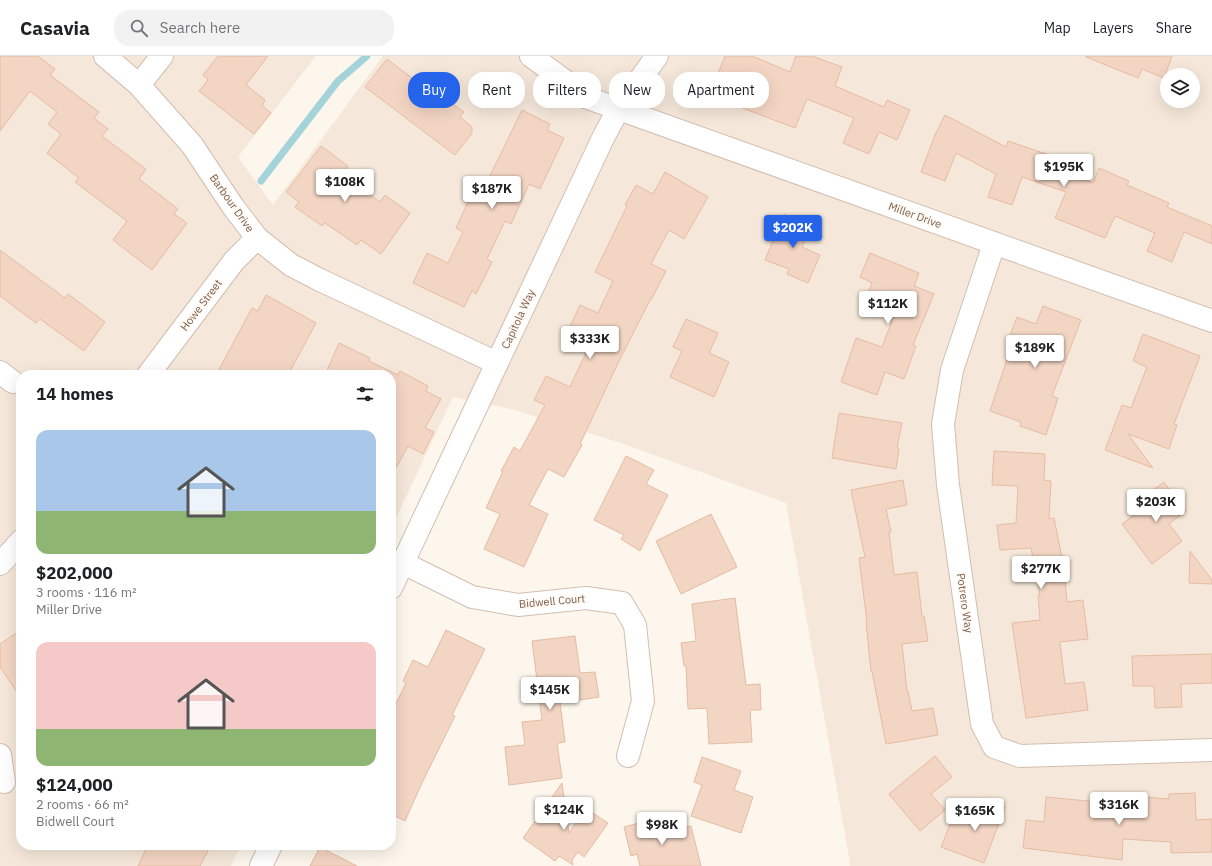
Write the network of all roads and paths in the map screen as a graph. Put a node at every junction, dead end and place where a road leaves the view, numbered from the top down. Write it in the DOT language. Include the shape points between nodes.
graph roads {
  1 [pos="105,56"];
  2 [pos="162,56"];
  3 [pos="531,56"];
  4 [pos="657,56"];
  5 [pos="139,85"];
  6 [pos="618,110"];
  7 [pos="257,238"];
  8 [pos="994,244"];
  9 [pos="1212,322"];
  10 [pos="497,363"];
  11 [pos="152,370"];
  12 [pos="16,546"];
  13 [pos="403,563"];
  14 [pos="0,564"];
  15 [pos="396,578"];
  16 [pos="1212,750"];
  17 [pos="0,755"];
  18 [pos="628,756"];
  19 [pos="4,782"];
  20 [pos="269,850"];
  21 [pos="261,866"];
  1 -- 5 [label="street, Barbour Drive"];
  2 -- 5 [label="street"];
  3 -- 6 [label="street, Miller Drive" via="588,98"];
  4 -- 6 [label="street, Capitola Way"];
  5 -- 7 [label="street, Barbour Drive" via="192,145"];
  6 -- 8 [label="street, Miller Drive"];
  6 -- 10 [label="street, Capitola Way"];
  7 -- 10 [label="street, Barbour Drive" via="291,265"];
  7 -- 11 [label="street, Howe Street" via="234,261"];
  8 -- 9 [label="street, Miller Drive"];
  8 -- 16 [label="street, Potrero Way" via="952,370 943,424 948,485 982,724 994,748 1020,756"];
  10 -- 13 [label="street, Capitola Way"];
  12 -- 14 [label="street"];
  13 -- 15 [label="street, Capitola Way"];
  13 -- 18 [label="street, Bidwell Court" via="472,597 518,605 586,598 622,603 635,625 643,701"];
  17 -- 19 [label="street"];
  20 -- 21 [label="street"];
}
